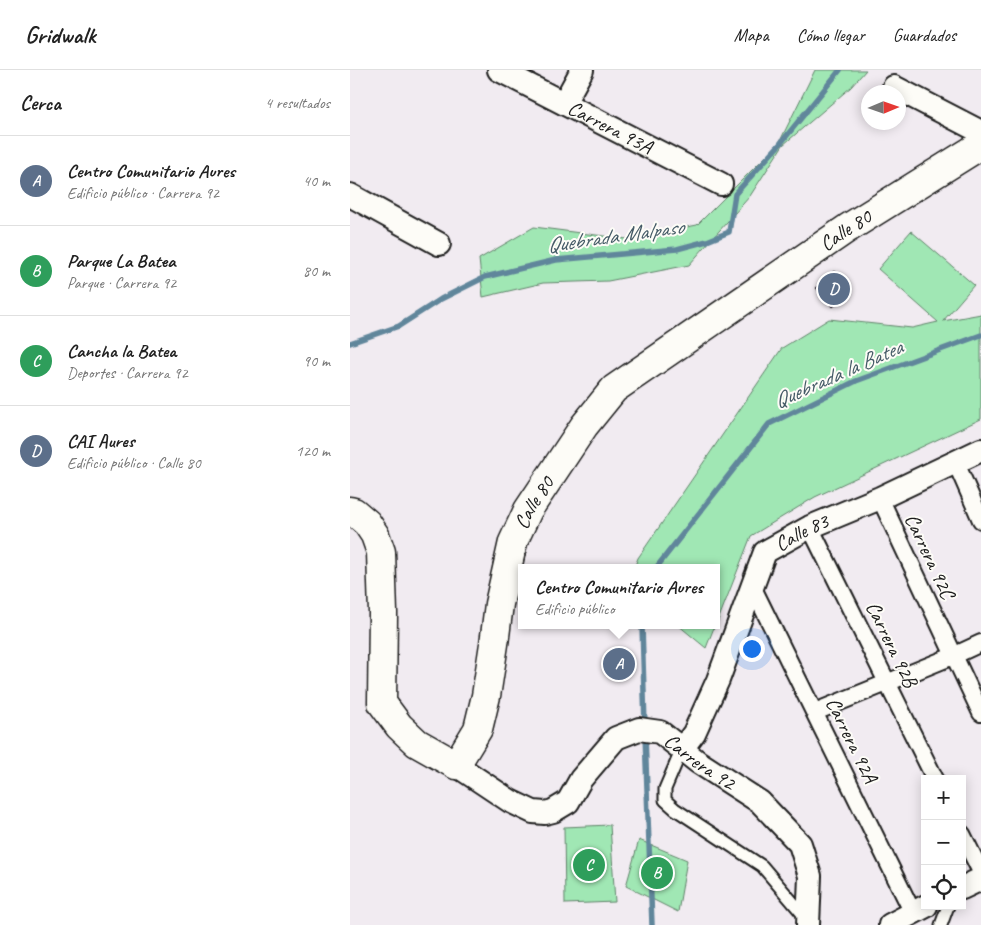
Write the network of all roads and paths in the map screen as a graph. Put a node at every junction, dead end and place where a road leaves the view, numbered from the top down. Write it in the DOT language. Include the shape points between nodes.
graph roads {
  1 [pos="499,70"];
  2 [pos="582,70"];
  3 [pos="906,93"];
  4 [pos="564,103"];
  5 [pos="981,132"];
  6 [pos="981,145"];
  7 [pos="721,184"];
  8 [pos="350,195"];
  9 [pos="439,244"];
  10 [pos="981,450"];
  11 [pos="956,463"];
  12 [pos="880,498"];
  13 [pos="350,511"];
  14 [pos="981,520"];
  15 [pos="810,527"];
  16 [pos="752,586"];
  17 [pos="981,642"];
  18 [pos="953,656"];
  19 [pos="887,683"];
  20 [pos="815,712"];
  21 [pos="981,713"];
  22 [pos="682,750"];
  23 [pos="456,765"];
  24 [pos="933,775"];
  25 [pos="966,842"];
  26 [pos="981,872"];
  27 [pos="981,879"];
  28 [pos="966,886"];
  29 [pos="920,910"];
  30 [pos="947,910"];
  31 [pos="808,922"];
  32 [pos="890,925"];
  33 [pos="941,925"];
  1 -- 4 [label="street, Carrera 93A"];
  2 -- 4 [label="street"];
  3 -- 5 [label="street"];
  4 -- 7 [label="street, Carrera 93A"];
  6 -- 23 [label="street, Calle 80" via="848,228 614,389 578,434 528,510 513,542 478,729"];
  8 -- 9 [label="street"];
  10 -- 11 [label="street, Calle 83"];
  11 -- 12 [label="street, Calle 83"];
  11 -- 14 [label="street"];
  12 -- 15 [label="street, Calle 83"];
  12 -- 18 [label="street, Carrera 92C"];
  13 -- 23 [label="street" via="366,523 381,552 382,703 416,743"];
  15 -- 16 [label="street, Calle 83" via="765,552"];
  15 -- 19 [label="street, Carrera 92B"];
  16 -- 20 [label="street, Carrera 92A"];
  16 -- 22 [label="street, Calle 83" via="718,680 694,733"];
  17 -- 18 [label="street"];
  18 -- 19 [label="street"];
  18 -- 21 [label="street, Carrera 92C"];
  19 -- 20 [label="street"];
  19 -- 24 [label="street, Carrera 92B"];
  20 -- 29 [label="street, Carrera 92A"];
  22 -- 23 [label="street, Carrera 92" via="660,732 639,729 616,738 581,779 568,802 545,813 533,812 510,801"];
  22 -- 31 [label="street, Carrera 92" via="760,802 800,844 810,876"];
  22 -- 31 [label="lane" via="665,789 666,800 762,866"];
  25 -- 26 [label="street"];
  27 -- 28 [label="street"];
  29 -- 32 [label="street"];
  30 -- 33 [label="lane"];
}
